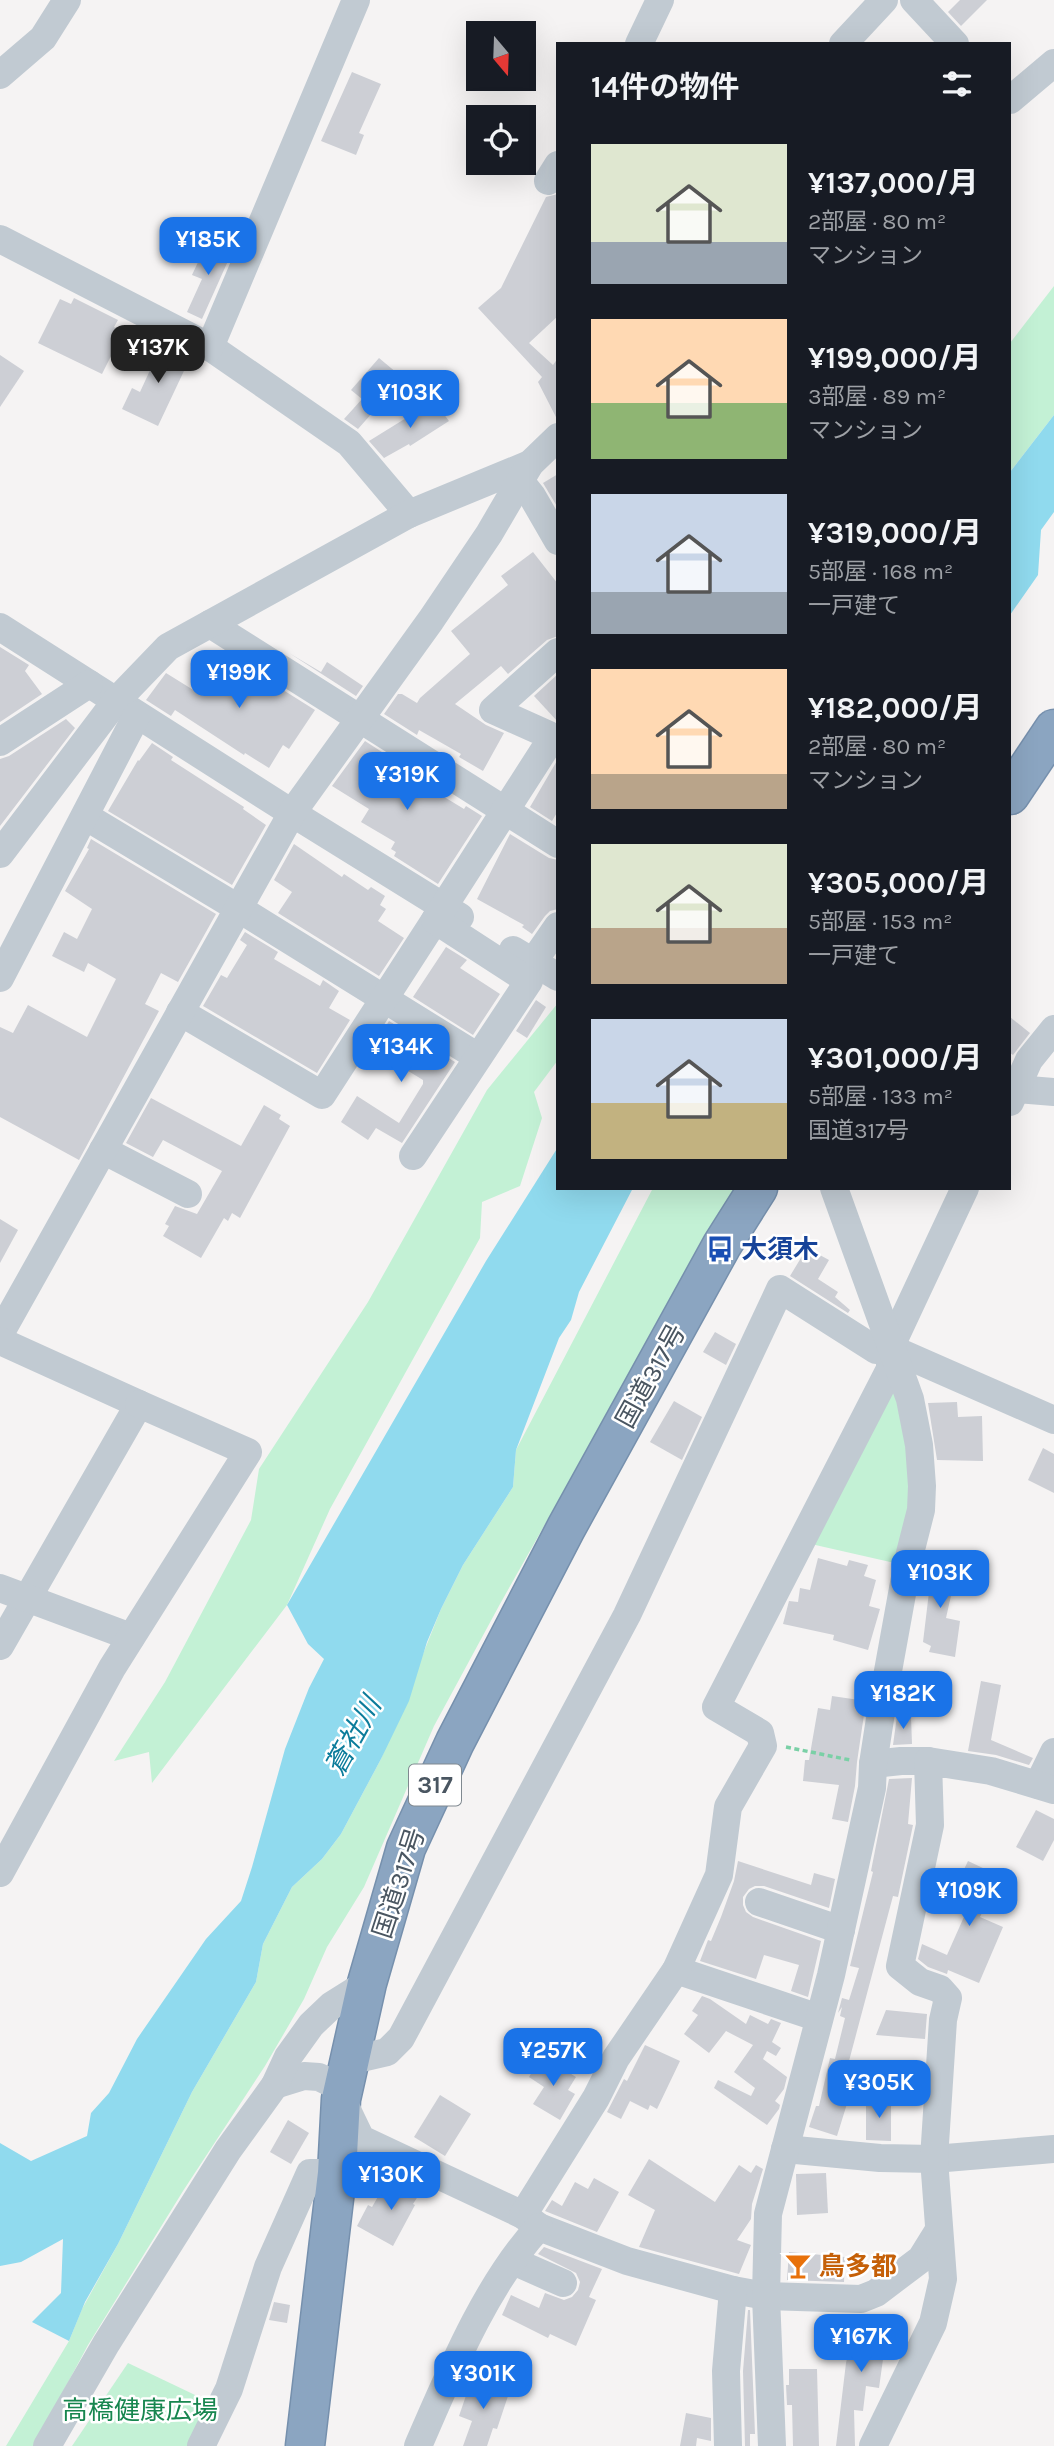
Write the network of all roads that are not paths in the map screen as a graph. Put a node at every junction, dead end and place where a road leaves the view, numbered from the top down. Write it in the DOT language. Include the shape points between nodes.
graph roads {
  1 [pos="67,0"];
  2 [pos="356,0"];
  3 [pos="660,0"];
  4 [pos="884,0"];
  5 [pos="914,0"];
  6 [pos="640,42"];
  7 [pos="845,42"];
  8 [pos="953,42"];
  9 [pos="1054,63"];
  10 [pos="0,75"];
  11 [pos="1011,99"];
  12 [pos="0,239"];
  13 [pos="209,347"];
  14 [pos="556,439"];
  15 [pos="525,473"];
  16 [pos="409,514"];
  17 [pos="556,538"];
  18 [pos="211,624"];
  19 [pos="0,627"];
  20 [pos="556,654"];
  21 [pos="89,684"];
  22 [pos="127,708"];
  23 [pos="360,718"];
  24 [pos="1054,729"];
  25 [pos="0,741"];
  26 [pos="1011,794"];
  27 [pos="506,811"];
  28 [pos="292,813"];
  29 [pos="85,816"];
  30 [pos="556,843"];
  31 [pos="0,854"];
  32 [pos="238,908"];
  33 [pos="440,914"];
  34 [pos="556,929"];
  35 [pos="533,962"];
  36 [pos="556,976"];
  37 [pos="0,978"];
  38 [pos="385,999"];
  39 [pos="180,1012"];
  40 [pos="1054,1029"];
  41 [pos="478,1057"];
  42 [pos="1054,1092"];
  43 [pos="1013,1095"];
  44 [pos="103,1150"];
  45 [pos="413,1156"];
  46 [pos="757,1190"];
  47 [pos="835,1190"];
  48 [pos="964,1190"];
  49 [pos="188,1194"];
  50 [pos="0,1334"];
  51 [pos="0,1342"];
  52 [pos="890,1348"];
  53 [pos="139,1404"];
  54 [pos="1054,1420"];
  55 [pos="0,1588"];
  56 [pos="27,1599"];
  57 [pos="131,1637"];
  58 [pos="0,1646"];
  59 [pos="1054,1752"];
  60 [pos="928,1760"];
  61 [pos="873,1764"];
  62 [pos="1046,1788"];
  63 [pos="0,1873"];
  64 [pos="759,1902"];
  65 [pos="841,1930"];
  66 [pos="676,1970"];
  67 [pos="367,1983"];
  68 [pos="819,2018"];
  69 [pos="348,2061"];
  70 [pos="275,2085"];
  71 [pos="341,2099"];
  72 [pos="785,2149"];
  73 [pos="1054,2149"];
  74 [pos="934,2159"];
  75 [pos="337,2173"];
  76 [pos="531,2221"];
  77 [pos="939,2230"];
  78 [pos="513,2261"];
  79 [pos="563,2283"];
  80 [pos="733,2290"];
  81 [pos="766,2296"];
  82 [pos="47,2446"];
  83 [pos="201,2446"];
  84 [pos="305,2446"];
  85 [pos="418,2446"];
  86 [pos="728,2446"];
  87 [pos="772,2446"];
  88 [pos="873,2446"];
  1 -- 10 [label="street" via="43,37"];
  2 -- 13 [label="street"];
  3 -- 6 [label="street"];
  4 -- 7 [label="street"];
  5 -- 8 [label="street"];
  9 -- 11 [label="street"];
  12 -- 13 [label="street"];
  13 -- 16 [label="street" via="349,443"];
  14 -- 15 [label="street"];
  15 -- 16 [label="street"];
  15 -- 17 [label="street" via="532,496"];
  15 -- 23 [label="street" via="489,534"];
  16 -- 18 [label="street"];
  18 -- 22 [label="street" via="168,647"];
  18 -- 23 [label="street"];
  19 -- 21 [label="street"];
  20 -- 27 [label="street" via="493,710 548,735 548,744"];
  21 -- 22 [label="street"];
  21 -- 25 [label="street"];
  22 -- 28 [label="street"];
  22 -- 29 [label="street"];
  22 -- 31 [label="street"];
  23 -- 27 [label="street"];
  23 -- 28 [label="street"];
  24 -- 26 [label="highway"];
  27 -- 30 [label="street"];
  27 -- 33 [label="street"];
  28 -- 32 [label="street"];
  28 -- 33 [label="street"];
  29 -- 32 [label="street"];
  29 -- 37 [label="street"];
  32 -- 38 [label="street"];
  32 -- 39 [label="street"];
  33 -- 35 [label="street"];
  33 -- 38 [label="street"];
  33 -- 41 [label="street" via="529,981"];
  34 -- 35 [label="street"];
  35 -- 36 [label="street"];
  38 -- 39 [label="street" via="322,1095"];
  38 -- 41 [label="street"];
  39 -- 44 [label="street"];
  40 -- 43 [label="street" via="1028,1060"];
  41 -- 45 [label="street"];
  42 -- 43 [label="street"];
  44 -- 49 [label="street"];
  44 -- 50 [label="street"];
  46 -- 67 [label="highway, 国道317号 / 317" via="566,1528 455,1742 406,1848"];
  47 -- 52 [label="street"];
  48 -- 52 [label="street"];
  51 -- 53 [label="street"];
  52 -- 54 [label="street"];
  52 -- 61 [label="street" via="910,1399 922,1486"];
  52 -- 66 [label="street" via="890,1369 716,1707 760,1734 762,1743 728,1807 719,1875"];
  52 -- 69 [label="street" via="876,1350 780,1289 627,1615 401,2038 387,2052"];
  53 -- 56 [label="street"];
  53 -- 57 [label="street" via="248,1452"];
  55 -- 56 [label="street"];
  56 -- 57 [label="street"];
  56 -- 58 [label="street"];
  57 -- 63 [label="street"];
  59 -- 62 [label="street"];
  60 -- 61 [label="street"];
  60 -- 62 [label="street" via="991,1770"];
  60 -- 74 [label="street" via="930,1825 900,1966 948,1998"];
  61 -- 65 [label="street" via="872,1788"];
  64 -- 65 [label="street"];
  65 -- 68 [label="street"];
  66 -- 68 [label="street"];
  66 -- 76 [label="street" via="616,2058"];
  67 -- 69 [label="highway, 国道317号 / 317"];
  67 -- 70 [label="street" via="311,2025"];
  68 -- 72 [label="street"];
  69 -- 71 [label="highway, 国道317号 / 317"];
  70 -- 71 [label="street" via="304,2076 319,2077 335,2085"];
  70 -- 82 [label="street" via="228,2150"];
  71 -- 75 [label="highway, 国道317号 / 317"];
  71 -- 76 [label="street" via="361,2139"];
  72 -- 74 [label="street"];
  72 -- 81 [label="street" via="768,2214"];
  73 -- 74 [label="street"];
  74 -- 77 [label="street"];
  75 -- 83 [label="street" via="310,2173 268,2267 229,2389"];
  75 -- 84 [label="highway, 国道317号 / 317"];
  76 -- 78 [label="street" via="528,2239"];
  76 -- 80 [label="street" via="627,2260"];
  77 -- 81 [label="street" via="921,2259 861,2299"];
  77 -- 88 [label="street" via="943,2279 933,2323"];
  78 -- 79 [label="street"];
  78 -- 85 [label="street" via="482,2308"];
  80 -- 81 [label="street"];
  80 -- 86 [label="street" via="726,2371"];
  81 -- 87 [label="street"];
}
